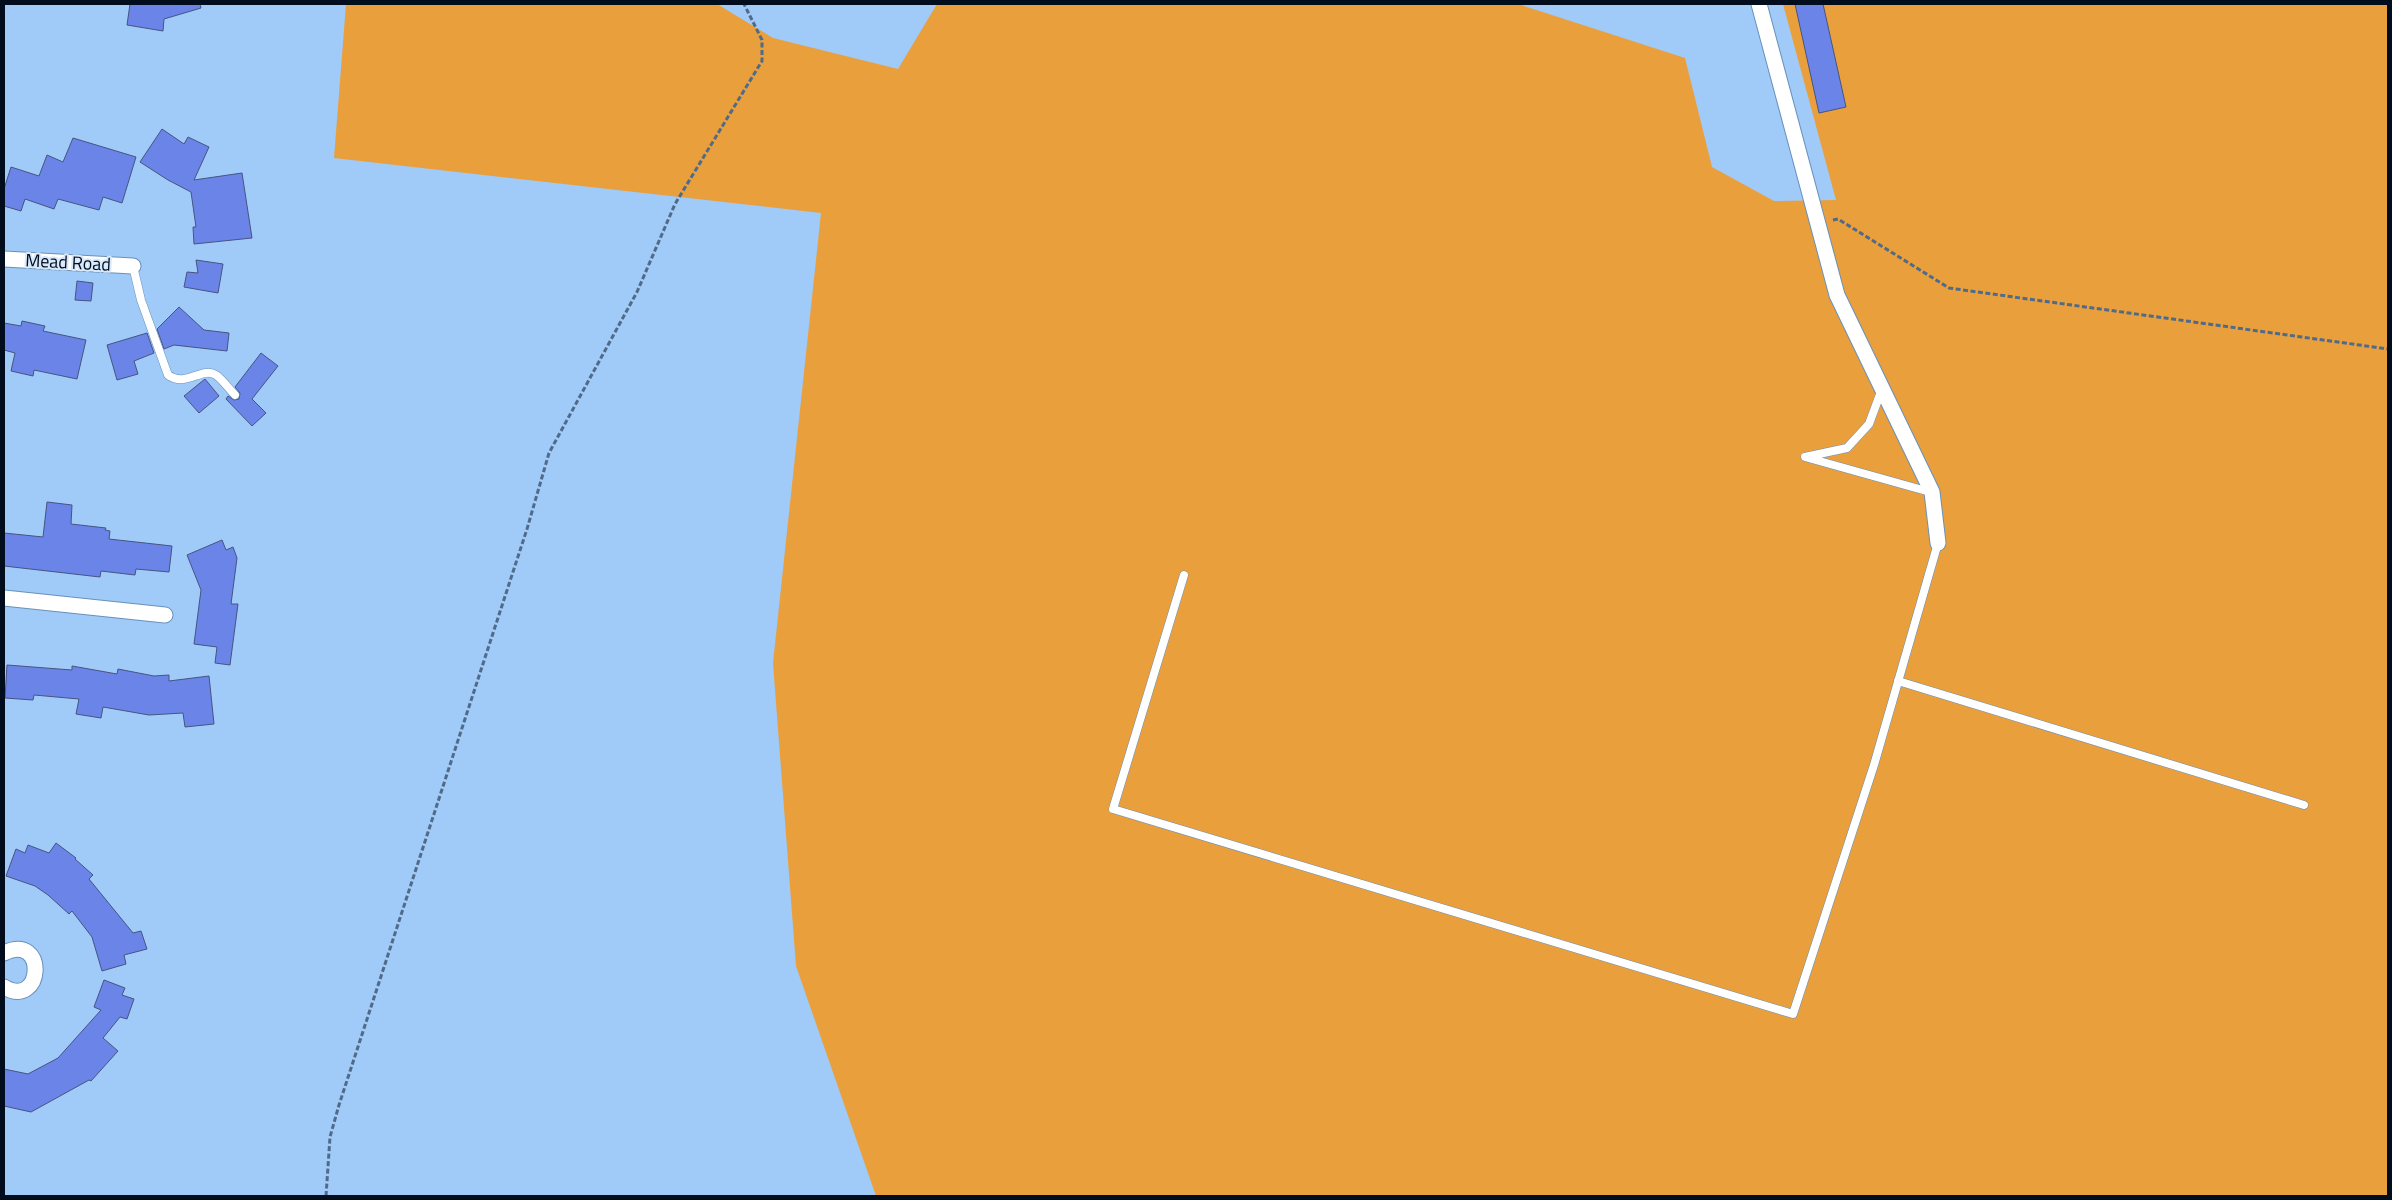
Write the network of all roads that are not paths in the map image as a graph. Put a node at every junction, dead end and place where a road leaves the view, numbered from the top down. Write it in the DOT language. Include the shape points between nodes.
graph roads {
  1 [pos="1759,4"];
  2 [pos="4,259"];
  3 [pos="132,266"];
  4 [pos="1882,389"];
  5 [pos="235,395"];
  6 [pos="1932,492"];
  7 [pos="1938,543"];
  8 [pos="1184,575"];
  9 [pos="4,598"];
  10 [pos="165,615"];
  11 [pos="1898,681"];
  12 [pos="2304,805"];
  13 [pos="4,953"];
  14 [pos="4,987"];
  1 -- 4 [label="street" via="1837,295"];
  2 -- 3 [label="street, Mead Road"];
  3 -- 5 [label="lane" via="168,375 174,380 186,380 208,372 215,374"];
  4 -- 6 [label="street"];
  4 -- 6 [label="lane" via="1869,424 1847,448 1805,457"];
  6 -- 7 [label="street"];
  7 -- 11 [label="lane"];
  8 -- 11 [label="lane" via="1113,809 1792,1014 1874,765"];
  9 -- 10 [label="street"];
  11 -- 12 [label="lane"];
  13 -- 14 [label="street" via="23,951 33,959 36,972 26,988 14,991"];
}
